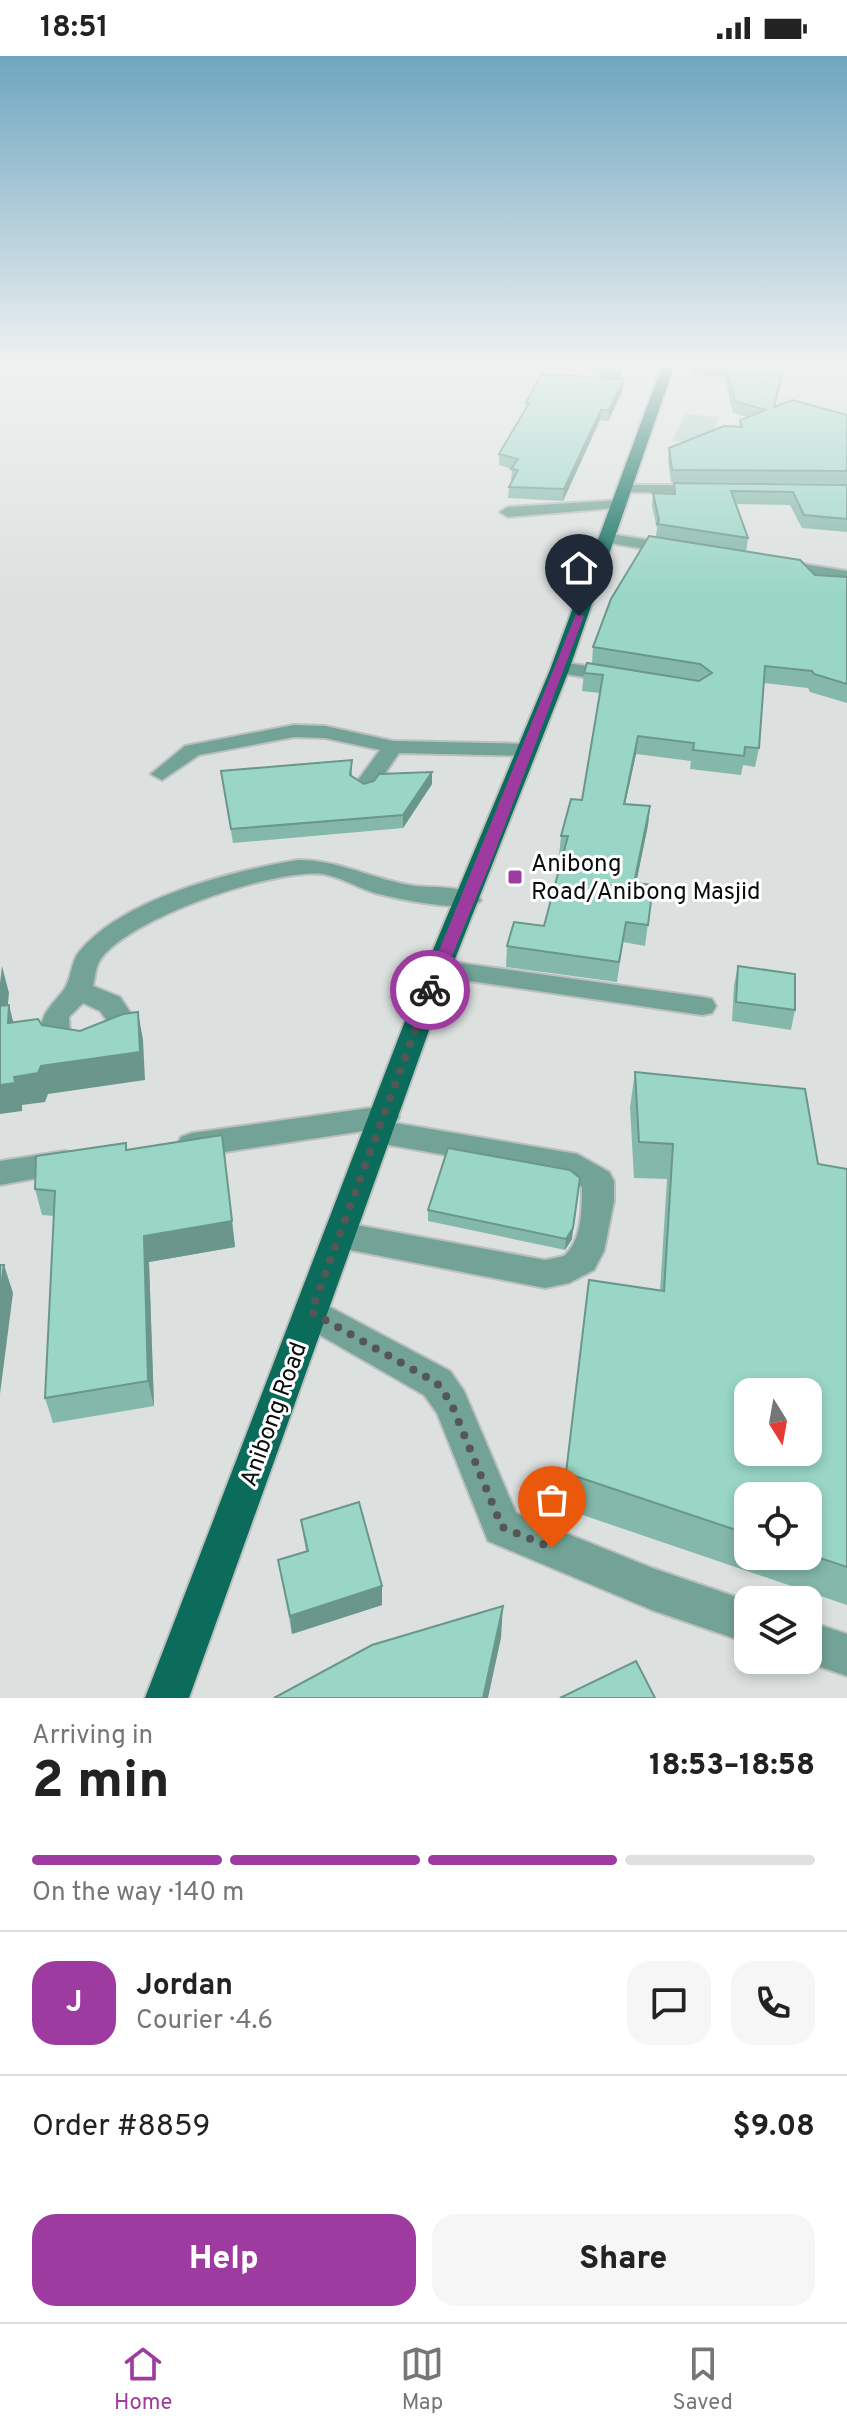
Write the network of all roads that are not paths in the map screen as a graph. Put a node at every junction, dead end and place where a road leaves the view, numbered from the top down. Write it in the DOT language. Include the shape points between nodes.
graph roads {
  1 [pos="642,443"];
  2 [pos="721,490"];
  3 [pos="624,496"];
  4 [pos="508,512"];
  5 [pos="610,539"];
  6 [pos="699,553"];
  7 [pos="758,562"];
  8 [pos="847,576"];
  9 [pos="559,668"];
  10 [pos="632,678"];
  11 [pos="393,747"];
  12 [pos="527,750"];
  13 [pos="162,774"];
  14 [pos="364,787"];
  15 [pos="469,900"];
  16 [pos="438,969"];
  17 [pos="78,990"];
  18 [pos="702,1006"];
  19 [pos="381,1124"];
  20 [pos="169,1148"];
  21 [pos="92,1159"];
  22 [pos="0,1173"];
  23 [pos="340,1235"];
  24 [pos="311,1312"];
  25 [pos="734,1617"];
  26 [pos="822,1647"];
  27 [pos="847,1655"];
  28 [pos="167,1698"];
  1 -- 3 [label="main road, Anibong Road"];
  2 -- 3 [label="street"];
  3 -- 4 [label="street"];
  3 -- 5 [label="main road, Anibong Road"];
  5 -- 6 [label="street"];
  5 -- 9 [label="main road, Anibong Road"];
  7 -- 8 [label="street"];
  9 -- 10 [label="street"];
  9 -- 12 [label="main road, Anibong Road"];
  11 -- 12 [label="street"];
  11 -- 13 [label="street" via="294,731 192,750"];
  11 -- 14 [label="street"];
  12 -- 15 [label="main road, Anibong Road"];
  15 -- 16 [label="main road, Anibong Road"];
  15 -- 17 [label="street" via="390,889 320,866 261,873 198,892 133,922 89,957"];
  16 -- 18 [label="street"];
  16 -- 19 [label="main road, Anibong Road"];
  19 -- 20 [label="street"];
  19 -- 23 [label="main road, Anibong Road"];
  19 -- 23 [label="street" via="577,1166 598,1181 600,1199 587,1255 577,1266 545,1274"];
  21 -- 22 [label="street"];
  23 -- 24 [label="main road, Anibong Road"];
  24 -- 25 [label="street" via="437,1383 451,1403 502,1527"];
  24 -- 28 [label="main road, Anibong Road"];
  26 -- 27 [label="street"];
}
